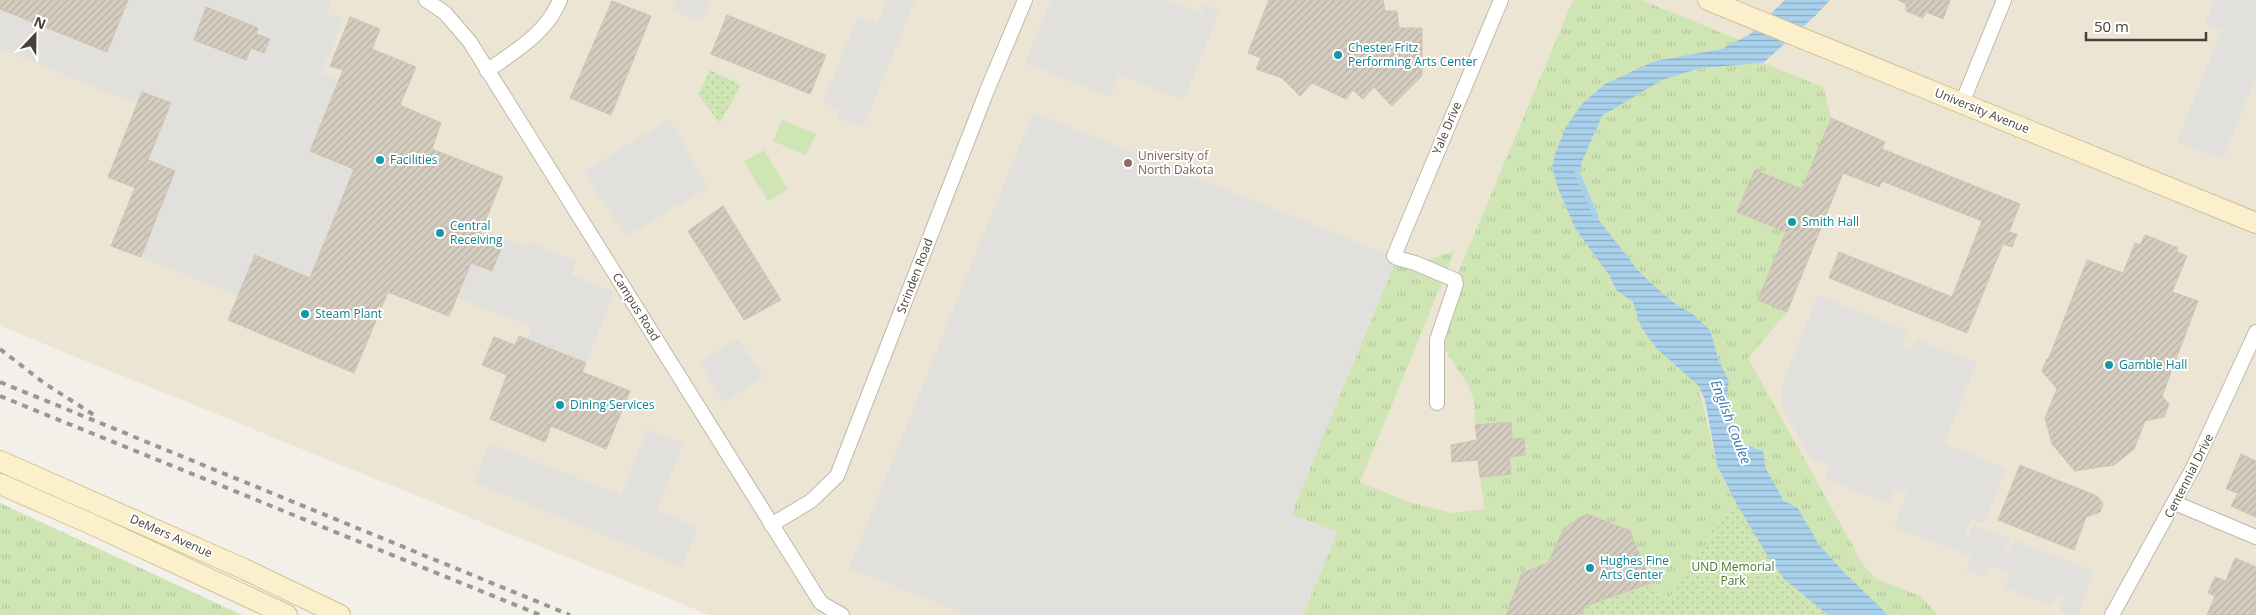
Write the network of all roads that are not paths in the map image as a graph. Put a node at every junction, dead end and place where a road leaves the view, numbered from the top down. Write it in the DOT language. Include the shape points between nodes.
graph roads {
  1 [pos="426,0"];
  2 [pos="560,0"];
  3 [pos="1025,0"];
  4 [pos="1501,0"];
  5 [pos="1708,0"];
  6 [pos="2004,0"];
  7 [pos="487,71"];
  8 [pos="1962,103"];
  9 [pos="2256,223"];
  10 [pos="2256,332"];
  11 [pos="1437,403"];
  12 [pos="0,461"];
  13 [pos="0,484"];
  14 [pos="2175,504"];
  15 [pos="771,524"];
  16 [pos="2256,537"];
  17 [pos="287,615"];
  18 [pos="340,615"];
  19 [pos="842,615"];
  20 [pos="2112,615"];
  1 -- 7 [label="street, Campus Road" via="445,13 470,42"];
  2 -- 7 [label="street" via="533,39"];
  3 -- 15 [label="street, Strinden Road" via="837,476 811,501"];
  4 -- 11 [label="street, Yale Drive" via="1395,257 1455,280 1437,340"];
  5 -- 8 [label="main road, University Avenue"];
  6 -- 8 [label="street"];
  7 -- 15 [label="street, Campus Road"];
  8 -- 9 [label="main road, University Avenue"];
  10 -- 14 [label="street, Centennial Drive"];
  12 -- 18 [label="main road, DeMers Avenue"];
  13 -- 17 [label="main road, DeMers Avenue"];
  14 -- 16 [label="street"];
  14 -- 20 [label="street, Centennial Drive"];
  15 -- 19 [label="street, Campus Road" via="821,602"];
}
